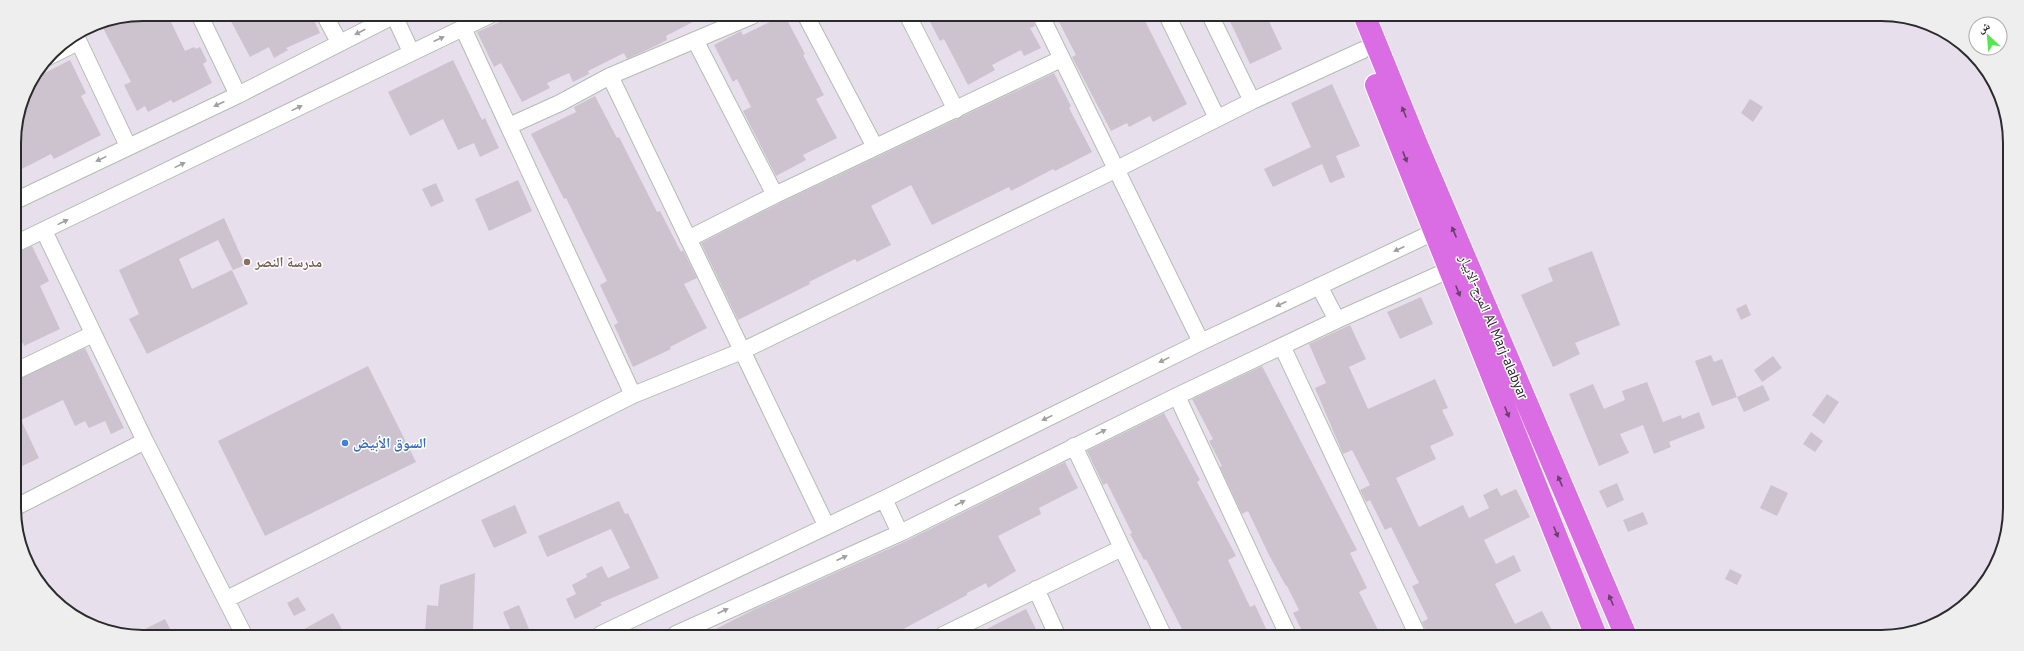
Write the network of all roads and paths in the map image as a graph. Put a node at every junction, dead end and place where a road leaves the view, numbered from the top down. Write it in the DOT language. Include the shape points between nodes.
graph roads {
  1 [pos="202,21"];
  2 [pos="328,21"];
  3 [pos="382,21"];
  4 [pos="397,21"];
  5 [pos="478,21"];
  6 [pos="740,21"];
  7 [pos="809,21"];
  8 [pos="911,21"];
  9 [pos="1043,21"];
  10 [pos="1170,21"];
  11 [pos="1213,21"];
  12 [pos="1351,21"];
  13 [pos="1367,21"];
  14 [pos="463,28"];
  15 [pos="78,40"];
  16 [pos="695,40"];
  17 [pos="339,42"];
  18 [pos="1363,50"];
  19 [pos="412,52"];
  20 [pos="1061,59"];
  21 [pos="610,76"];
  22 [pos="238,95"];
  23 [pos="1252,101"];
  24 [pos="956,110"];
  25 [pos="1217,118"];
  26 [pos="509,126"];
  27 [pos="128,146"];
  28 [pos="875,147"];
  29 [pos="1115,170"];
  30 [pos="775,195"];
  31 [pos="21,198"];
  32 [pos="44,231"];
  33 [pos="1434,232"];
  34 [pos="688,239"];
  35 [pos="21,241"];
  36 [pos="1449,270"];
  37 [pos="1319,286"];
  38 [pos="1337,320"];
  39 [pos="94,334"];
  40 [pos="1201,342"];
  41 [pos="1282,346"];
  42 [pos="742,351"];
  43 [pos="21,369"];
  44 [pos="633,395"];
  45 [pos="1177,396"];
  46 [pos="145,441"];
  47 [pos="1074,446"];
  48 [pos="884,498"];
  49 [pos="21,504"];
  50 [pos="826,525"];
  51 [pos="900,533"];
  52 [pos="1122,548"];
  53 [pos="1036,589"];
  54 [pos="227,599"];
  55 [pos="702,628"];
  56 [pos="242,630"];
  57 [pos="608,630"];
  58 [pos="952,630"];
  59 [pos="1055,630"];
  60 [pos="1161,630"];
  61 [pos="1286,630"];
  62 [pos="1415,630"];
  63 [pos="1594,630"];
  64 [pos="1623,630"];
  1 -- 22 [label="street"];
  2 -- 17 [label="street"];
  3 -- 17 [label="street, one-way"];
  4 -- 19 [label="street"];
  5 -- 14 [label="street"];
  6 -- 16 [label="street"];
  7 -- 28 [label="street"];
  8 -- 24 [label="street"];
  9 -- 20 [label="street"];
  10 -- 25 [label="street"];
  11 -- 23 [label="street"];
  12 -- 18 [label="main road, المرج-الابيار Al Marj-alabyar"];
  64 -- 13 [label="main road, المرج-الابيار Al Marj-alabyar, one-way"];
  19 -- 14 [label="street, one-way"];
  14 -- 26 [label="street"];
  15 -- 27 [label="street"];
  16 -- 21 [label="street"];
  16 -- 30 [label="street"];
  17 -- 22 [label="street"];
  18 -- 23 [label="street"];
  18 -- 33 [label="main road, المرج-الابيار Al Marj-alabyar, one-way"];
  32 -- 19 [label="street, one-way"];
  20 -- 24 [label="street"];
  20 -- 29 [label="street"];
  21 -- 26 [label="street" via="560,103"];
  21 -- 34 [label="street"];
  22 -- 27 [label="street, one-way"];
  23 -- 25 [label="street"];
  24 -- 28 [label="street"];
  25 -- 29 [label="street"];
  26 -- 44 [label="street"];
  27 -- 31 [label="street, one-way"];
  28 -- 30 [label="street"];
  29 -- 40 [label="street"];
  29 -- 42 [label="street"];
  30 -- 34 [label="street"];
  32 -- 35 [label="street"];
  32 -- 39 [label="street"];
  33 -- 36 [label="main road, المرج-الابيار Al Marj-alabyar"];
  33 -- 37 [label="street, one-way"];
  34 -- 42 [label="street"];
  36 -- 38 [label="street"];
  36 -- 63 [label="main road, المرج-الابيار Al Marj-alabyar, one-way"];
  37 -- 38 [label="street"];
  37 -- 40 [label="street, one-way"];
  38 -- 41 [label="street"];
  39 -- 43 [label="street"];
  39 -- 46 [label="street"];
  40 -- 48 [label="street, one-way"];
  41 -- 45 [label="street"];
  41 -- 62 [label="street"];
  42 -- 44 [label="street"];
  42 -- 50 [label="street"];
  44 -- 54 [label="street"];
  47 -- 45 [label="street, one-way"];
  45 -- 61 [label="street"];
  46 -- 49 [label="street"];
  46 -- 54 [label="street"];
  51 -- 47 [label="street, one-way"];
  47 -- 52 [label="street"];
  48 -- 50 [label="street"];
  48 -- 51 [label="street"];
  50 -- 57 [label="street"];
  55 -- 51 [label="street, one-way"];
  52 -- 53 [label="street"];
  52 -- 60 [label="street"];
  53 -- 58 [label="street"];
  53 -- 59 [label="street"];
  54 -- 56 [label="street"];
}
